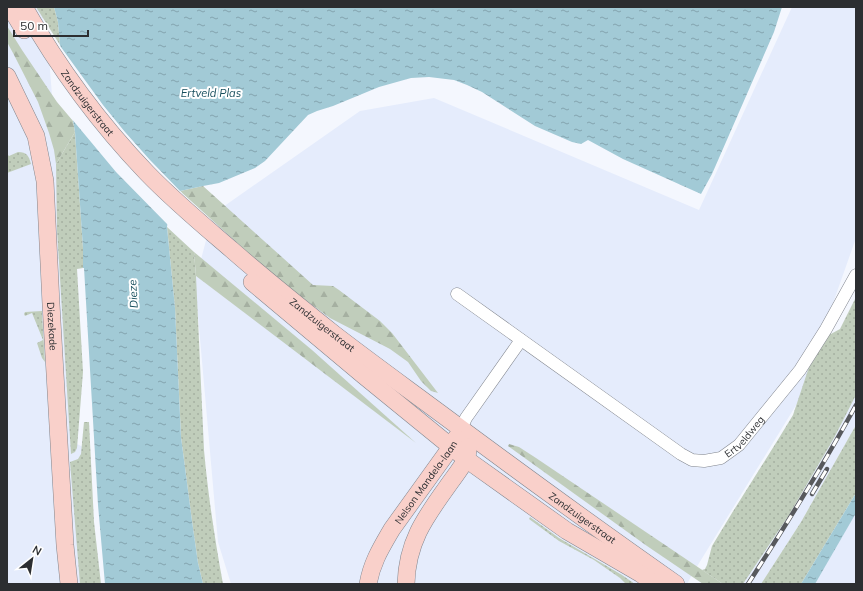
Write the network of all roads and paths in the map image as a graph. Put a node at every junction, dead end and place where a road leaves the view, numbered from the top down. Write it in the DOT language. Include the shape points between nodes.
graph roads {
  1 [pos="10,7"];
  2 [pos="24,7"];
  3 [pos="7,76"];
  4 [pos="184,217"];
  5 [pos="856,275"];
  6 [pos="457,294"];
  7 [pos="521,340"];
  8 [pos="461,429"];
  9 [pos="451,447"];
  10 [pos="466,459"];
  11 [pos="69,584"];
  12 [pos="368,584"];
  13 [pos="406,584"];
  14 [pos="655,584"];
  15 [pos="676,584"];
  1 -- 4 [label="main road, Zandzuigerstraat" via="65,92 97,135 146,189"];
  2 -- 4 [label="main road, Zandzuigerstraat" via="61,67 96,114"];
  3 -- 11 [label="main road, Diezekade" via="36,136 44,170"];
  4 -- 8 [label="main road, Zandzuigerstraat"];
  4 -- 9 [label="main road, Zandzuigerstraat" via="335,352"];
  5 -- 7 [label="street, Ertveldweg" via="800,370 739,445 721,458 692,460 681,454"];
  6 -- 7 [label="street, Ertveldweg"];
  7 -- 8 [label="street" via="472,409"];
  8 -- 9 [label="main road, Nelson Mandela-laan"];
  8 -- 10 [label="main road, Nelson Mandela-laan" via="468,446"];
  8 -- 15 [label="main road, Zandzuigerstraat"];
  9 -- 10 [label="main road, Zandzuigerstraat"];
  9 -- 12 [label="main road, Nelson Mandela-laan" via="392,529 370,572"];
  10 -- 13 [label="main road, Nelson Mandela-laan" via="421,526 412,549"];
  10 -- 14 [label="main road, Zandzuigerstraat" via="567,531"];
}
